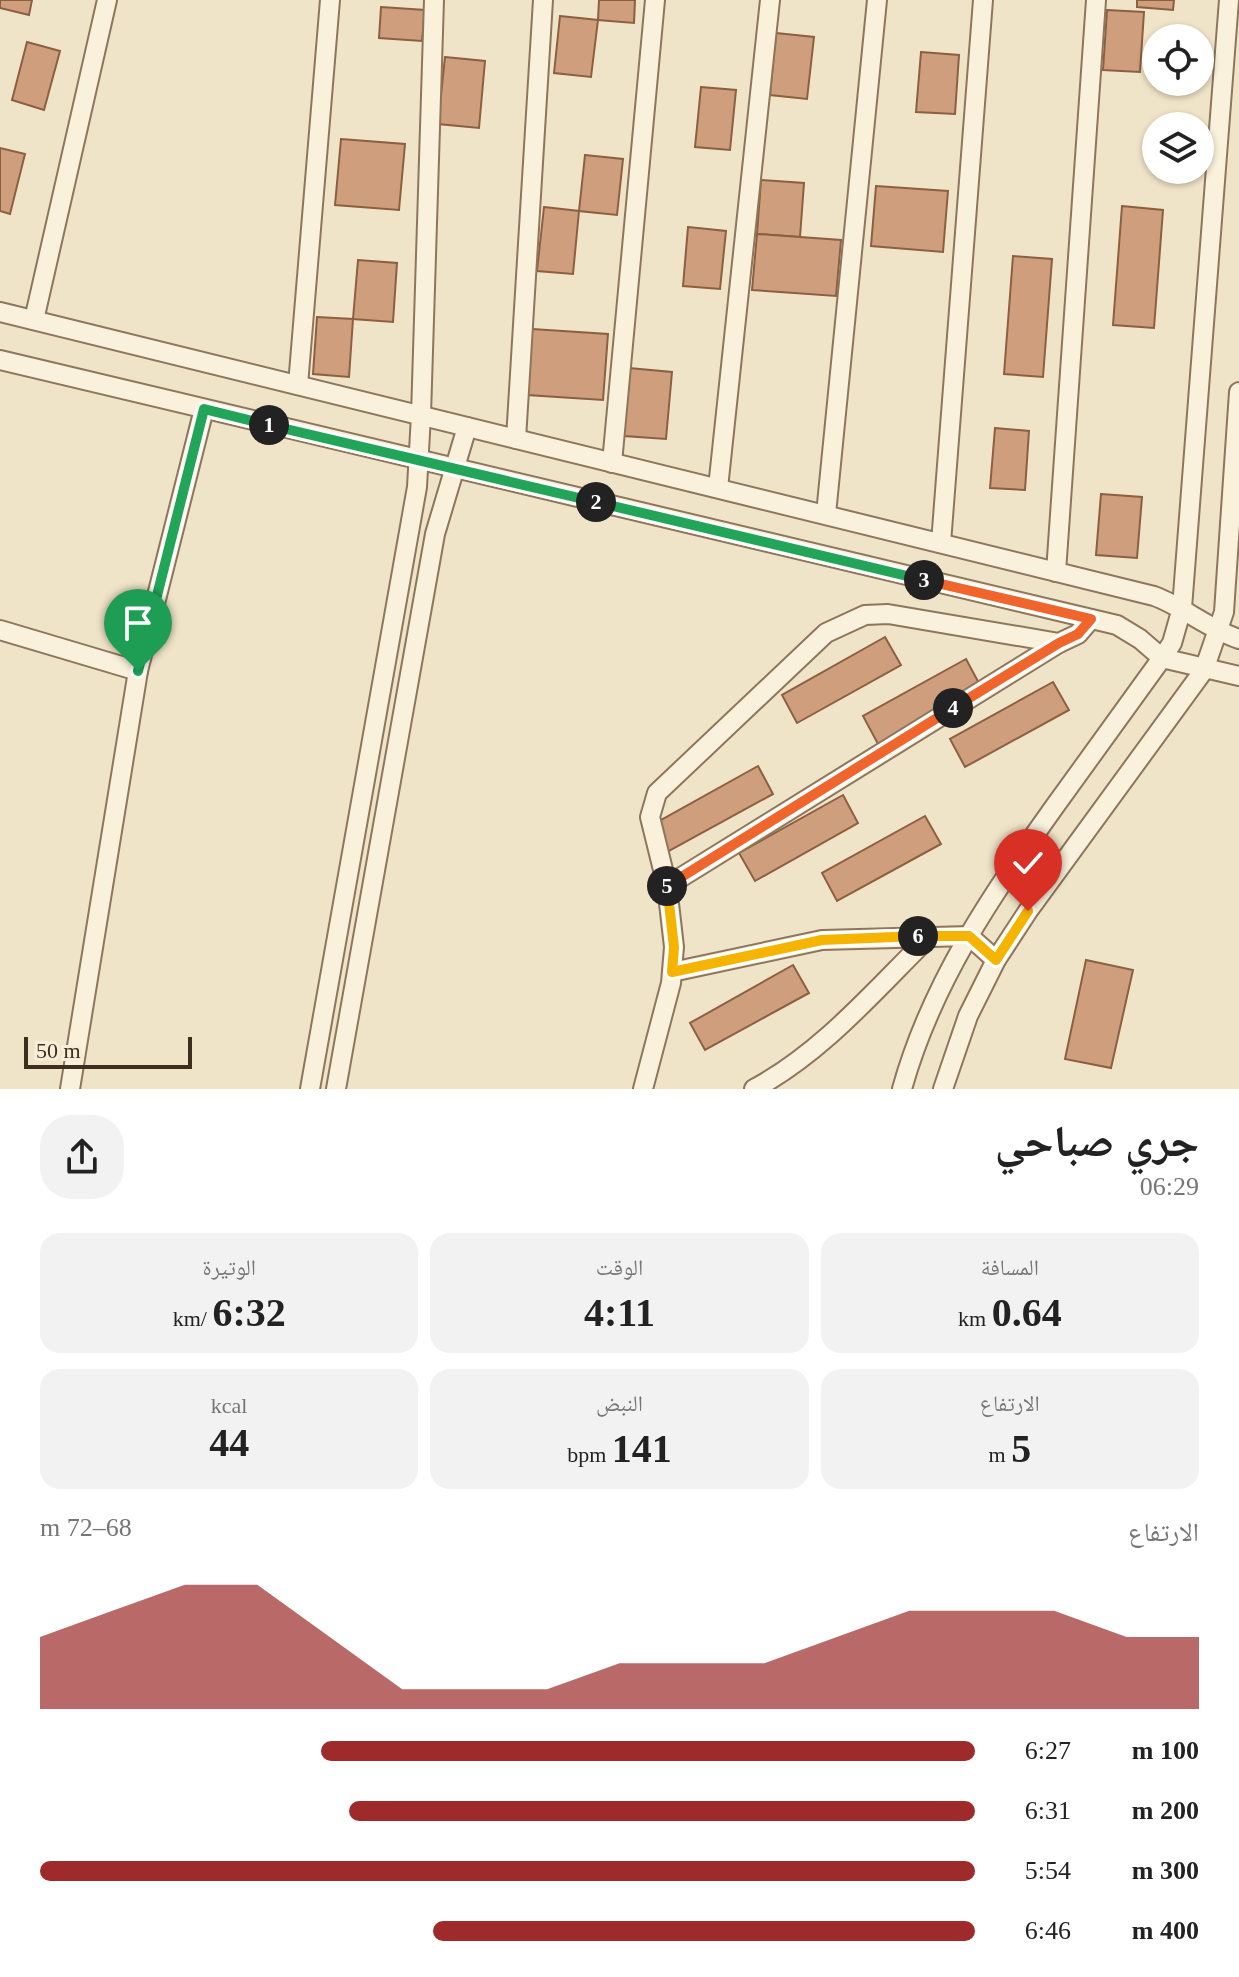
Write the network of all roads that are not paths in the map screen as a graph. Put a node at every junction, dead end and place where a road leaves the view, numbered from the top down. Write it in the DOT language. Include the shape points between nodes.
graph roads {
  1 [pos="107,0"];
  2 [pos="330,0"];
  3 [pos="434,0"];
  4 [pos="543,0"];
  5 [pos="655,0"];
  6 [pos="770,0"];
  7 [pos="877,0"];
  8 [pos="983,0"];
  9 [pos="1096,0"];
  10 [pos="1229,0"];
  11 [pos="0,312"];
  12 [pos="34,320"];
  13 [pos="0,360"];
  14 [pos="298,385"];
  15 [pos="1239,392"];
  16 [pos="204,409"];
  17 [pos="421,415"];
  18 [pos="467,427"];
  19 [pos="516,439"];
  20 [pos="419,460"];
  21 [pos="612,463"];
  22 [pos="455,469"];
  23 [pos="718,488"];
  24 [pos="826,514"];
  25 [pos="941,543"];
  26 [pos="1056,572"];
  27 [pos="1182,608"];
  28 [pos="1091,619"];
  29 [pos="0,630"];
  30 [pos="1219,633"];
  31 [pos="1239,639"];
  32 [pos="1059,643"];
  33 [pos="1162,658"];
  34 [pos="1204,670"];
  35 [pos="138,671"];
  36 [pos="1239,676"];
  37 [pos="667,886"];
  38 [pos="930,936"];
  39 [pos="969,936"];
  40 [pos="996,960"];
  41 [pos="672,972"];
  42 [pos="70,1089"];
  43 [pos="310,1089"];
  44 [pos="336,1089"];
  45 [pos="643,1089"];
  46 [pos="754,1089"];
  47 [pos="902,1089"];
  48 [pos="943,1089"];
  1 -- 12 [label="street"];
  2 -- 14 [label="street"];
  3 -- 17 [label="street"];
  4 -- 19 [label="street"];
  5 -- 21 [label="street"];
  6 -- 23 [label="street"];
  7 -- 24 [label="street"];
  8 -- 25 [label="street"];
  9 -- 26 [label="street"];
  10 -- 27 [label="street"];
  11 -- 12 [label="street"];
  12 -- 14 [label="street"];
  13 -- 16 [label="street"];
  14 -- 17 [label="street"];
  15 -- 30 [label="street" via="1227,589"];
  16 -- 20 [label="street"];
  16 -- 35 [label="street"];
  17 -- 18 [label="street"];
  17 -- 20 [label="street"];
  18 -- 19 [label="street"];
  18 -- 22 [label="street"];
  19 -- 21 [label="street"];
  20 -- 22 [label="street"];
  20 -- 43 [label="street"];
  21 -- 23 [label="street"];
  22 -- 28 [label="street"];
  22 -- 44 [label="street" via="435,534"];
  23 -- 24 [label="street"];
  24 -- 25 [label="street"];
  25 -- 26 [label="street"];
  26 -- 27 [label="street"];
  27 -- 30 [label="street"];
  27 -- 33 [label="street"];
  28 -- 32 [label="street" via="1078,634"];
  28 -- 33 [label="street" via="1127,630"];
  29 -- 35 [label="street"];
  30 -- 31 [label="street"];
  30 -- 34 [label="street"];
  32 -- 37 [label="street"];
  32 -- 37 [label="street" via="888,614 865,615 826,633 657,793 650,817"];
  33 -- 34 [label="street"];
  33 -- 39 [label="street" via="997,888"];
  34 -- 36 [label="street"];
  34 -- 40 [label="street"];
  35 -- 42 [label="street"];
  37 -- 41 [label="street"];
  38 -- 39 [label="street"];
  38 -- 41 [label="street" via="822,940"];
  38 -- 46 [label="street" via="810,1053"];
  39 -- 40 [label="street"];
  39 -- 47 [label="street" via="931,1005"];
  40 -- 48 [label="street" via="968,1016"];
  41 -- 45 [label="street"];
}
